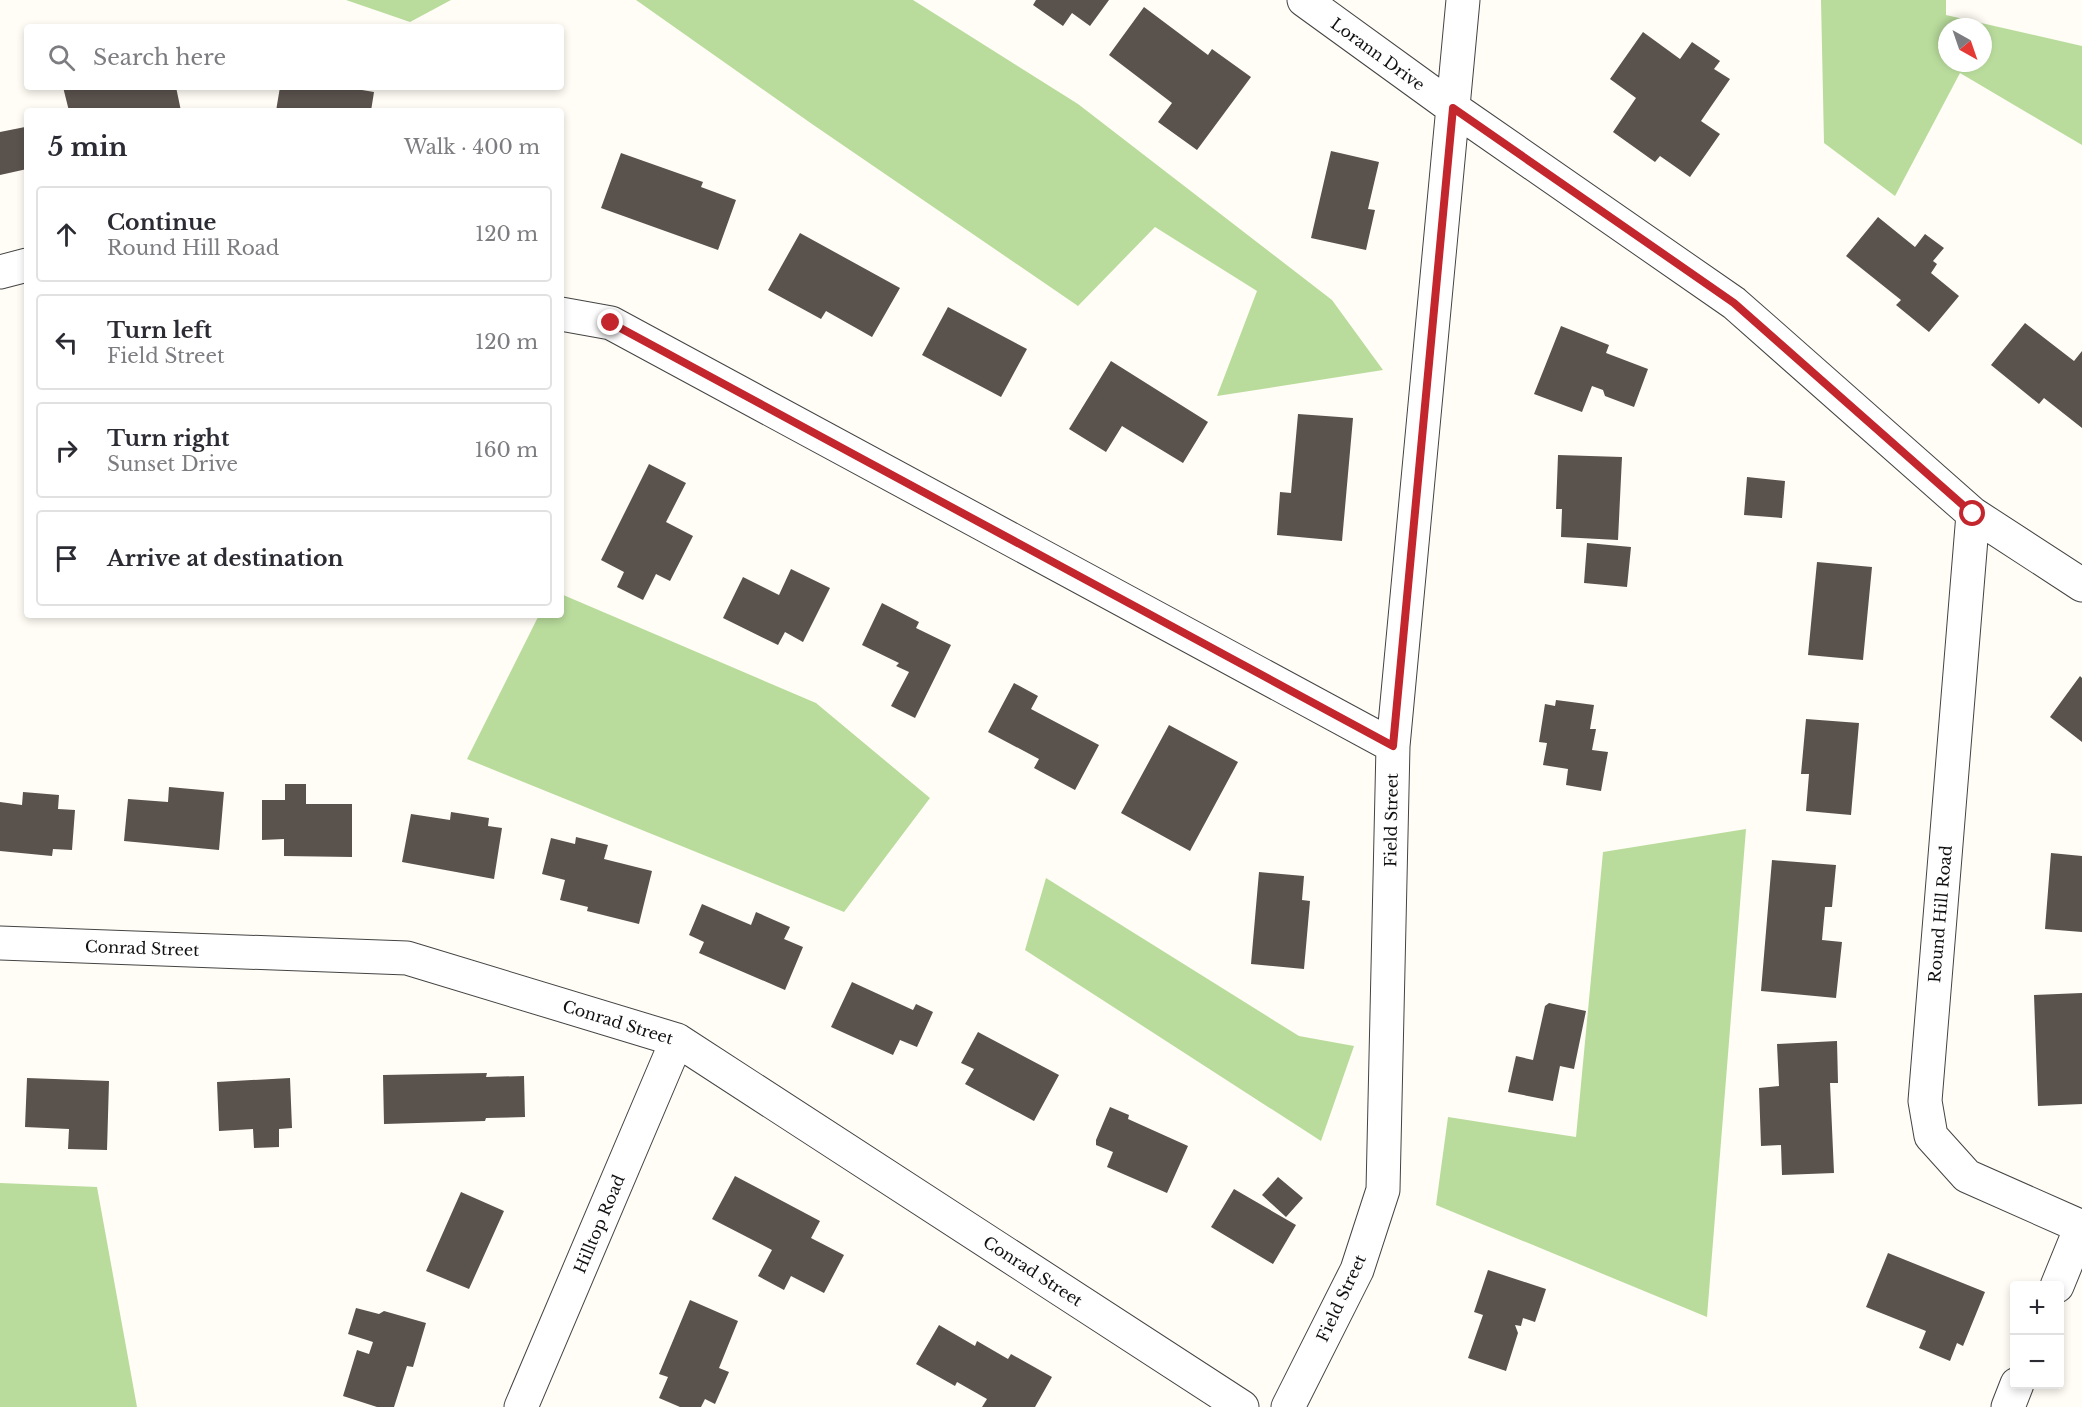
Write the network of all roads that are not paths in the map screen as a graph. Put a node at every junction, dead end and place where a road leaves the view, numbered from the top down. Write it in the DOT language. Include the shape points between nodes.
graph roads {
  1 [pos="1304,0"];
  2 [pos="1463,0"];
  3 [pos="1453,108"];
  4 [pos="24,266"];
  5 [pos="0,272"];
  6 [pos="564,315"];
  7 [pos="1973,514"];
  8 [pos="2082,585"];
  9 [pos="1393,746"];
  10 [pos="0,943"];
  11 [pos="677,1040"];
  12 [pos="2082,1227"];
  13 [pos="2059,1281"];
  14 [pos="2015,1389"];
  15 [pos="520,1407"];
  16 [pos="1242,1407"];
  17 [pos="1288,1407"];
  18 [pos="2008,1407"];
  1 -- 3 [label="street, Lorann Drive"];
  2 -- 3 [label="street, Field Street"];
  3 -- 7 [label="street" via="1734,303"];
  3 -- 9 [label="street, Field Street"];
  4 -- 5 [label="street"];
  6 -- 9 [label="street" via="611,323"];
  7 -- 8 [label="street"];
  7 -- 12 [label="street, Round Hill Road" via="1924,1101 1931,1136 1967,1176"];
  9 -- 17 [label="street, Field Street" via="1383,1190 1357,1270"];
  10 -- 11 [label="street, Conrad Street" via="407,958"];
  11 -- 15 [label="street, Hilltop Road"];
  11 -- 16 [label="street, Conrad Street"];
  12 -- 13 [label="street"];
  14 -- 18 [label="street"];
}
